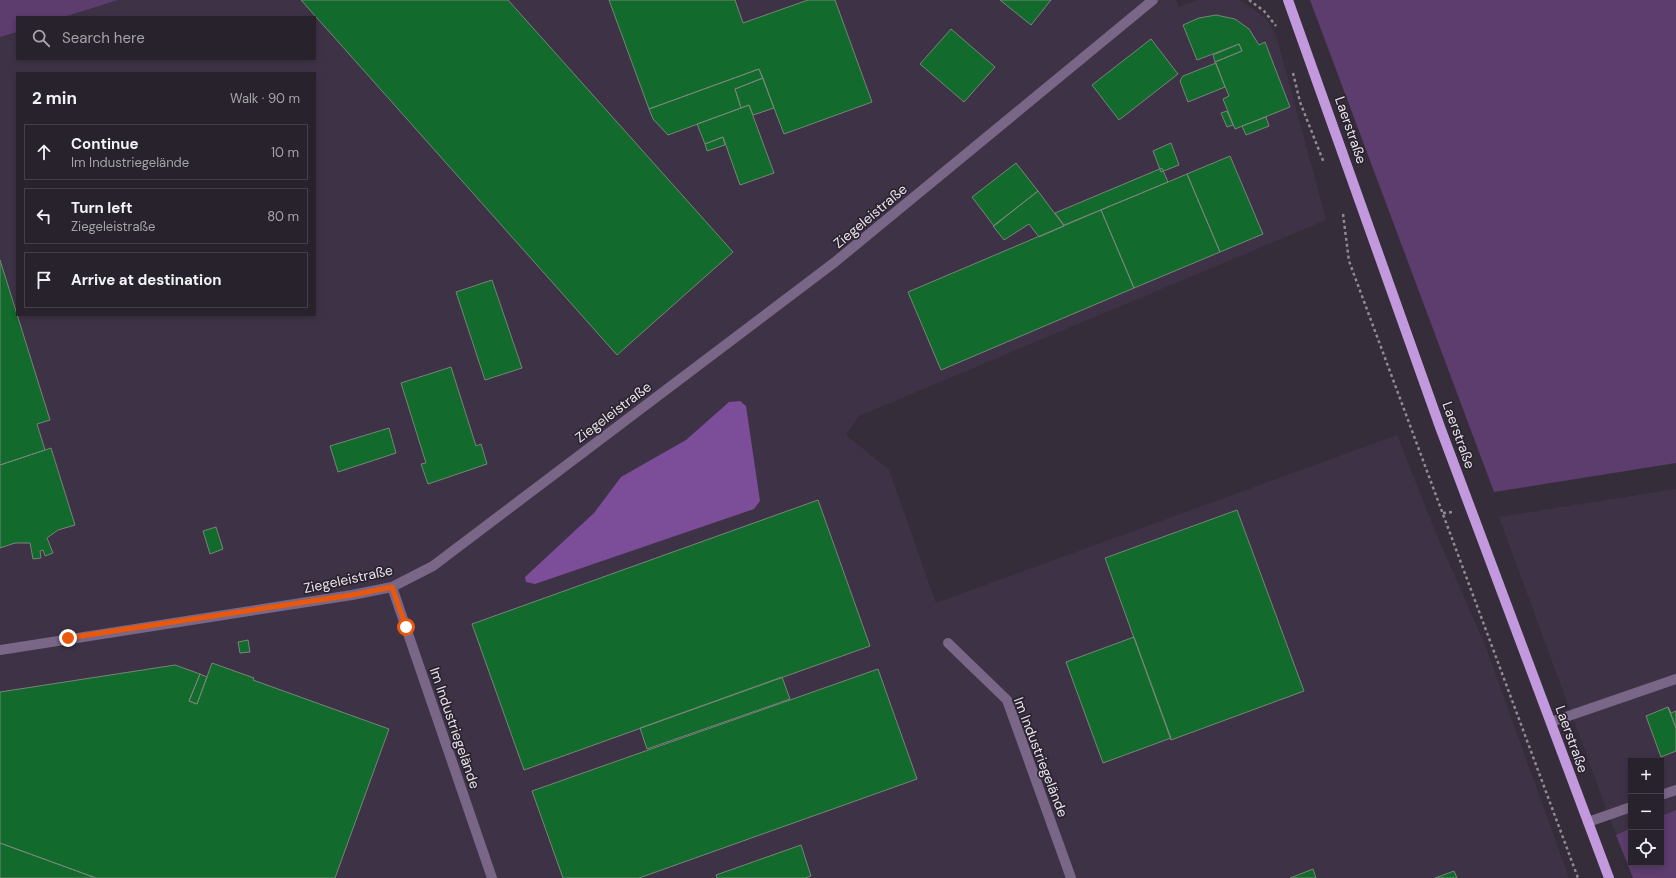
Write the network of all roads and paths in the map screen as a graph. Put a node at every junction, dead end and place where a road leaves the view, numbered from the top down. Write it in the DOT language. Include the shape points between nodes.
graph roads {
  1 [pos="1153,0"];
  2 [pos="1249,0"];
  3 [pos="1288,0"];
  4 [pos="1278,28"];
  5 [pos="1292,72"];
  6 [pos="1326,166"];
  7 [pos="1343,209"];
  8 [pos="392,587"];
  9 [pos="948,643"];
  10 [pos="0,650"];
  11 [pos="1676,679"];
  12 [pos="1551,722"];
  13 [pos="1676,790"];
  14 [pos="1664,795"];
  15 [pos="1628,808"];
  16 [pos="1588,822"];
  17 [pos="492,878"];
  18 [pos="1071,878"];
  19 [pos="1578,878"];
  20 [pos="1609,878"];
  1 -- 8 [label="street, Ziegeleistraße" via="835,262 433,566"];
  2 -- 4 [label="path" via="1264,11"];
  3 -- 12 [label="main road, Laerstraße" via="1440,427"];
  5 -- 6 [label="path" via="1300,102"];
  7 -- 19 [label="path" via="1348,262"];
  8 -- 10 [label="street, Ziegeleistraße"];
  8 -- 17 [label="street, Im Industriegelände"];
  9 -- 18 [label="street, Im Industriegelände" via="1007,700"];
  11 -- 12 [label="street"];
  12 -- 16 [label="main road, Laerstraße"];
  13 -- 14 [label="street"];
  15 -- 16 [label="street"];
  16 -- 20 [label="main road, Laerstraße"];
}
